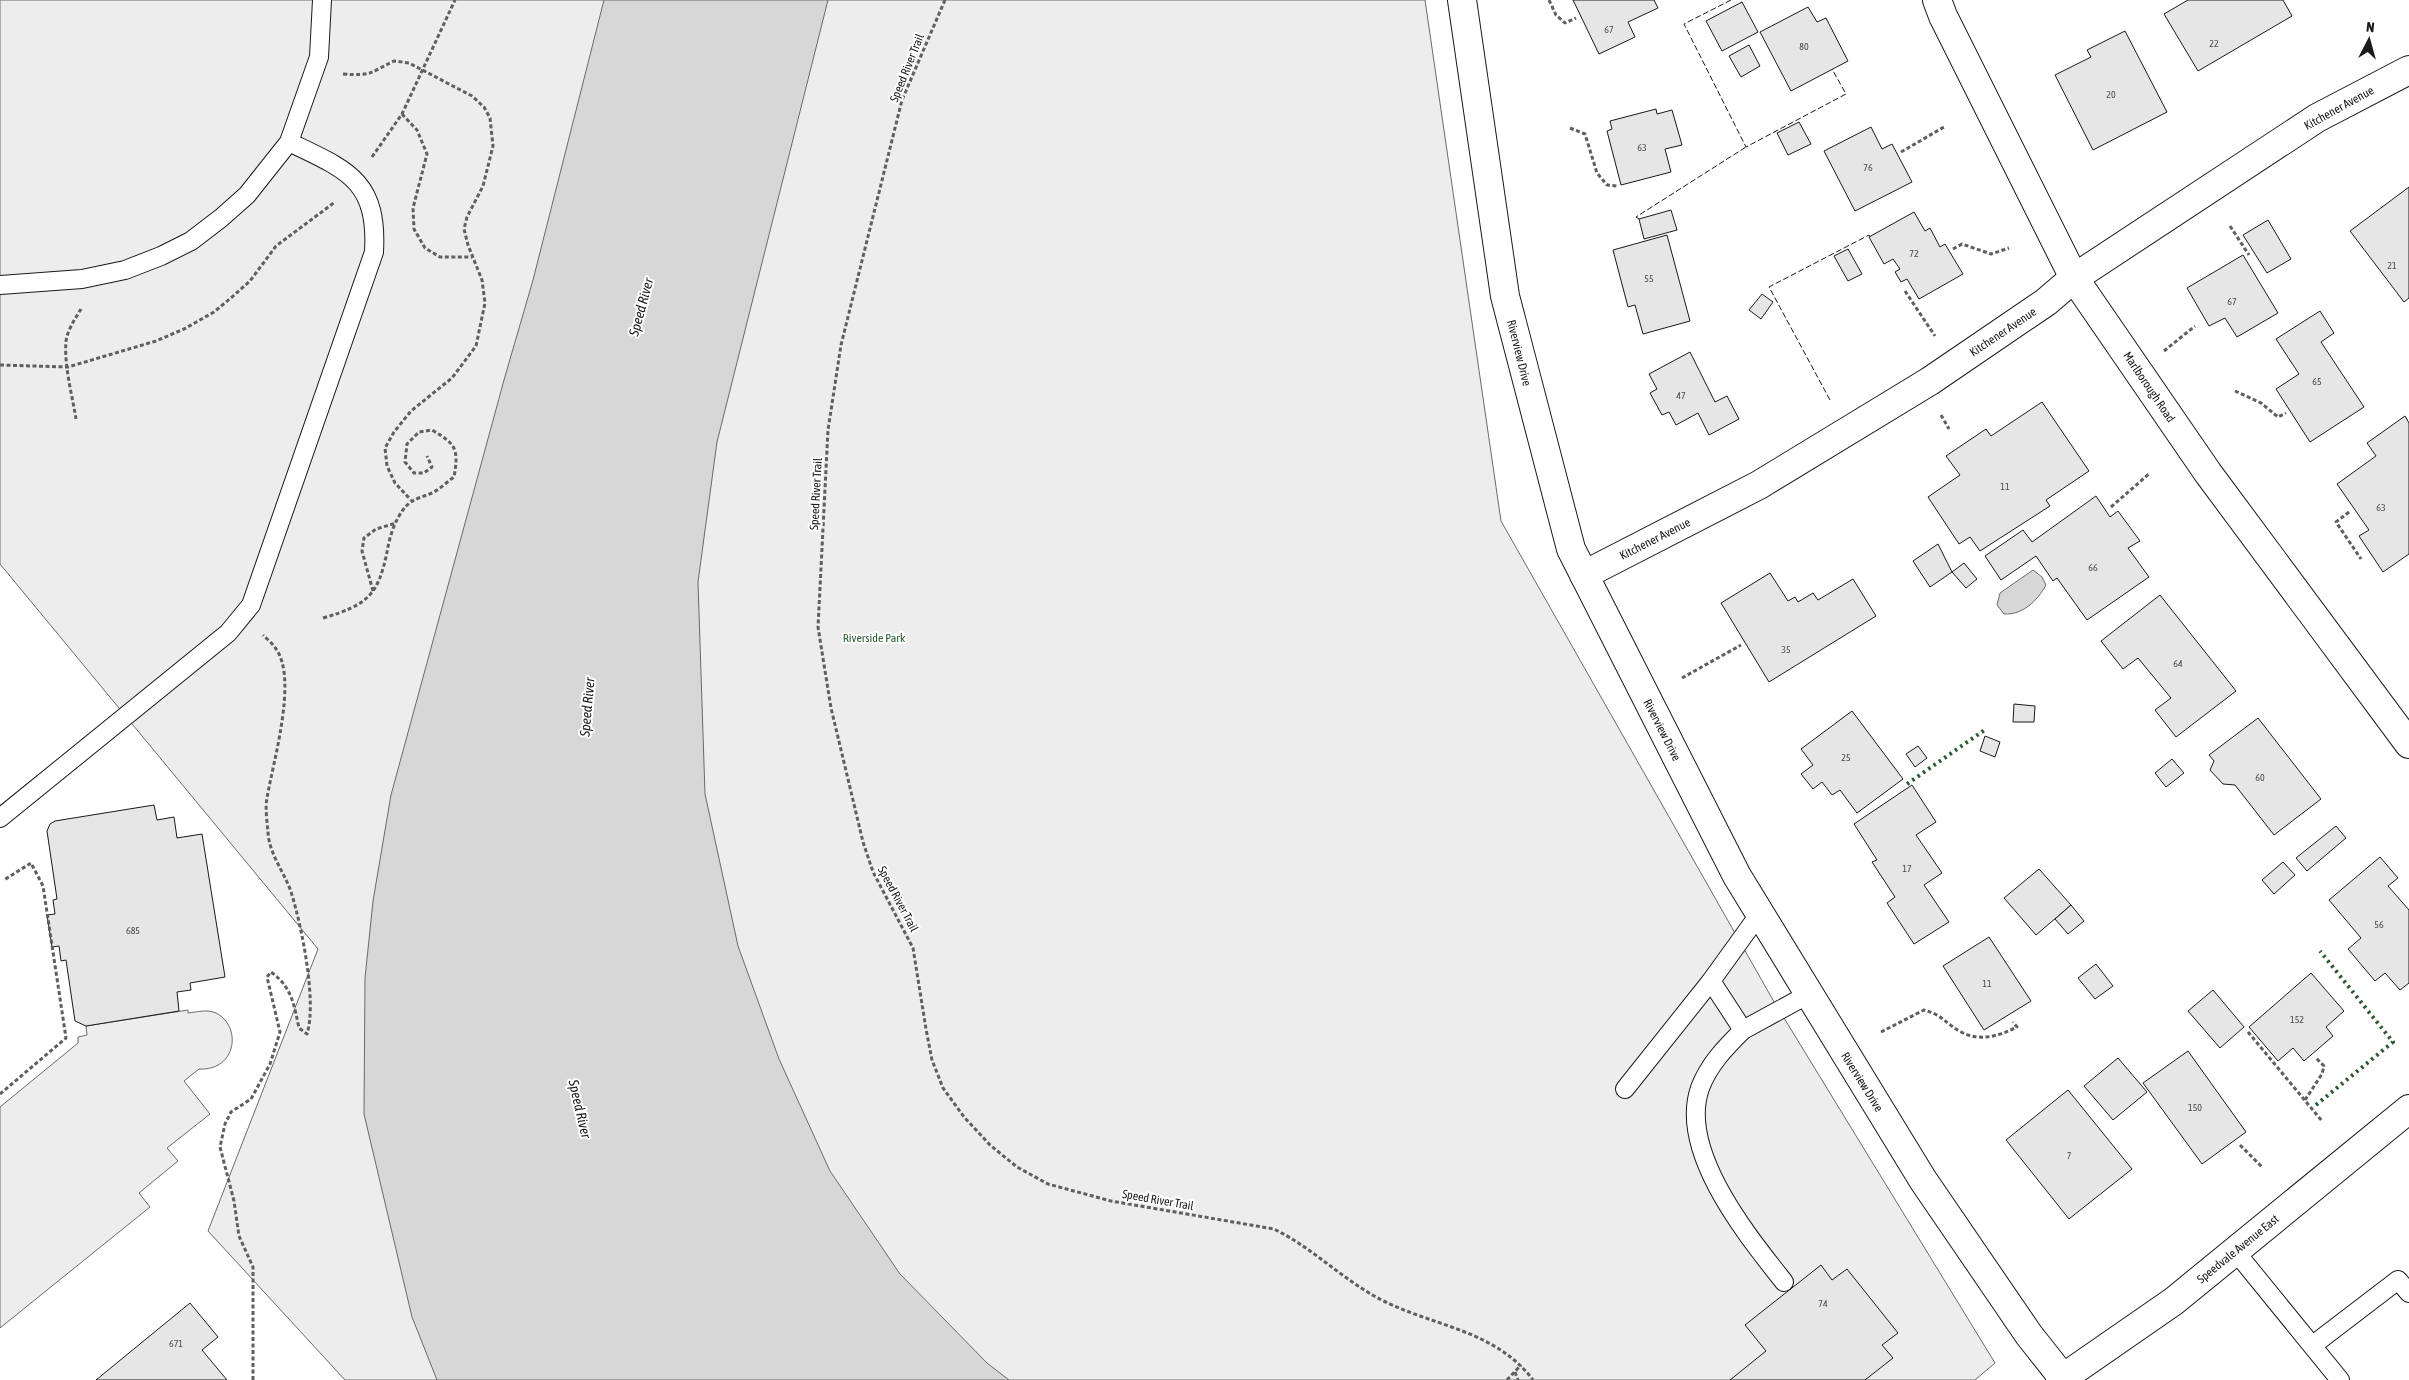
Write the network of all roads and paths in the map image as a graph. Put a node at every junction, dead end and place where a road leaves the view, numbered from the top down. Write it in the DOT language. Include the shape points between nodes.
graph roads {
  1 [pos="322,0"];
  2 [pos="455,0"];
  3 [pos="945,0"];
  4 [pos="1462,0"];
  5 [pos="1549,0"];
  6 [pos="1937,0"];
  7 [pos="1576,18"];
  8 [pos="2409,70"];
  9 [pos="313,71"];
  10 [pos="424,71"];
  11 [pos="402,114"];
  12 [pos="1944,127"];
  13 [pos="1570,128"];
  14 [pos="289,142"];
  15 [pos="1901,152"];
  16 [pos="355,180"];
  17 [pos="1617,186"];
  18 [pos="2230,226"];
  19 [pos="2009,248"];
  20 [pos="1953,249"];
  21 [pos="2249,255"];
  22 [pos="473,257"];
  23 [pos="2074,278"];
  24 [pos="82,279"];
  25 [pos="0,285"];
  26 [pos="1905,291"];
  27 [pos="2195,326"];
  28 [pos="1936,337"];
  29 [pos="2161,353"];
  30 [pos="0,365"];
  31 [pos="68,367"];
  32 [pos="2235,391"];
  33 [pos="2286,413"];
  34 [pos="1940,414"];
  35 [pos="76,419"];
  36 [pos="1949,429"];
  37 [pos="428,456"];
  38 [pos="2150,473"];
  39 [pos="412,500"];
  40 [pos="2111,507"];
  41 [pos="2349,512"];
  42 [pos="396,524"];
  43 [pos="2361,559"];
  44 [pos="1584,574"];
  45 [pos="373,592"];
  46 [pos="324,618"];
  47 [pos="261,634"];
  48 [pos="1741,645"];
  49 [pos="1682,678"];
  50 [pos="2409,744"];
  51 [pos="0,818"];
  52 [pos="4,880"];
  53 [pos="1760,913"];
  54 [pos="1711,981"];
  55 [pos="1809,994"];
  56 [pos="2013,1022"];
  57 [pos="1744,1030"];
  58 [pos="1881,1032"];
  59 [pos="2248,1032"];
  60 [pos="2316,1058"];
  61 [pos="1625,1089"];
  62 [pos="0,1094"];
  63 [pos="2305,1100"];
  64 [pos="2409,1109"];
  65 [pos="2322,1121"];
  66 [pos="2240,1145"];
  67 [pos="2263,1168"];
  68 [pos="2235,1251"];
  69 [pos="1784,1282"];
  70 [pos="2409,1293"];
  71 [pos="2313,1345"];
  72 [pos="1521,1365"];
  73 [pos="1515,1371"];
  74 [pos="2062,1379"];
  75 [pos="253,1380"];
  76 [pos="1507,1380"];
  77 [pos="1518,1380"];
  78 [pos="1533,1380"];
  79 [pos="2340,1380"];
  1 -- 9 [label="lane" via="319,57"];
  2 -- 10 [label="path"];
  3 -- 72 [label="path, Speed River Trail" via="902,100 841,345 828,430 818,627 822,667 863,842 873,872 913,948 927,1037 943,1088 990,1145 1017,1167 1048,1184 1110,1201 1274,1229 1299,1241 1376,1297 1410,1313 1446,1323 1489,1344"];
  4 -- 44 [label="street, Riverview Drive" via="1505,296 1571,549"];
  5 -- 7 [label="path" via="1556,15 1565,23"];
  6 -- 23 [label="street, Marlborough Road"];
  8 -- 23 [label="street, Kitchener Avenue" via="2317,118"];
  9 -- 10 [label="path" via="362,76 374,73 394,60"];
  9 -- 14 [label="lane"];
  10 -- 11 [label="path"];
  10 -- 22 [label="path" via="472,96 490,118 493,146 483,186 467,216 464,229"];
  11 -- 16 [label="path"];
  11 -- 22 [label="path" via="417,130 427,154 413,208 414,229 425,248 440,258"];
  12 -- 15 [label="path"];
  13 -- 17 [label="path" via="1585,134 1597,173 1607,185"];
  14 -- 16 [label="lane" via="333,163"];
  14 -- 24 [label="lane" via="247,195 191,241 125,270"];
  16 -- 31 [label="path" via="332,205 276,246 250,281 214,312 156,341"];
  16 -- 51 [label="lane" via="366,194 373,212 374,252 251,605 228,633"];
  18 -- 21 [label="path"];
  19 -- 20 [label="path" via="1992,254 1962,244"];
  22 -- 39 [label="path" via="482,280 485,303 476,346 452,378 411,411 385,448 387,466 395,483"];
  23 -- 44 [label="street, Kitchener Avenue" via="2046,302 1930,381 1768,480"];
  23 -- 50 [label="street, Marlborough Road" via="2208,473"];
  24 -- 25 [label="lane"];
  24 -- 31 [label="path" via="81,309 66,340"];
  26 -- 28 [label="path"];
  27 -- 29 [label="path"];
  30 -- 31 [label="path"];
  31 -- 35 [label="path"];
  32 -- 33 [label="path" via="2261,403 2278,417"];
  34 -- 36 [label="path"];
  37 -- 39 [label="path" via="432,467 424,474 414,473 405,462 407,444 419,432 432,430 452,442 457,457 454,477 434,492"];
  38 -- 40 [label="path"];
  39 -- 42 [label="path"];
  41 -- 43 [label="path" via="2336,522"];
  42 -- 45 [label="path" via="381,578"];
  42 -- 45 [label="path" via="376,529 364,538 362,551"];
  44 -- 53 [label="street, Riverview Drive" via="1733,867"];
  45 -- 46 [label="path" via="345,612"];
  47 -- 75 [label="path" via="277,650 285,674 280,737 266,800 268,835 275,859 292,894 305,952 311,1007 307,1034 299,1028 284,981 271,972 267,977 280,1032 270,1064 251,1099 231,1112 220,1147 239,1236 253,1267"];
  48 -- 49 [label="path"];
  52 -- 62 [label="path" via="31,863 43,886 66,1038"];
  53 -- 54 [label="lane"];
  53 -- 55 [label="street, Riverview Drive"];
  54 -- 57 [label="lane"];
  54 -- 61 [label="lane"];
  55 -- 57 [label="lane"];
  55 -- 74 [label="street, Riverview Drive" via="1923,1180"];
  56 -- 58 [label="path" via="2017,1026 2000,1035 1978,1038 1961,1032 1939,1014 1924,1010"];
  57 -- 69 [label="lane" via="1718,1055 1700,1089 1696,1118 1700,1144 1702,1154 1738,1220"];
  59 -- 63 [label="path"];
  60 -- 63 [label="path" via="2324,1066 2322,1074"];
  63 -- 65 [label="path"];
  64 -- 68 [label="street, Speedvale Avenue East"];
  66 -- 67 [label="path"];
  68 -- 71 [label="lane"];
  68 -- 74 [label="street, Speedvale Avenue East" via="2174,1301"];
  70 -- 71 [label="lane" via="2398,1280"];
  71 -- 79 [label="lane"];
  72 -- 73 [label="path"];
  72 -- 78 [label="path, Speed River Trail"];
  73 -- 76 [label="path"];
  73 -- 77 [label="path"];
}
